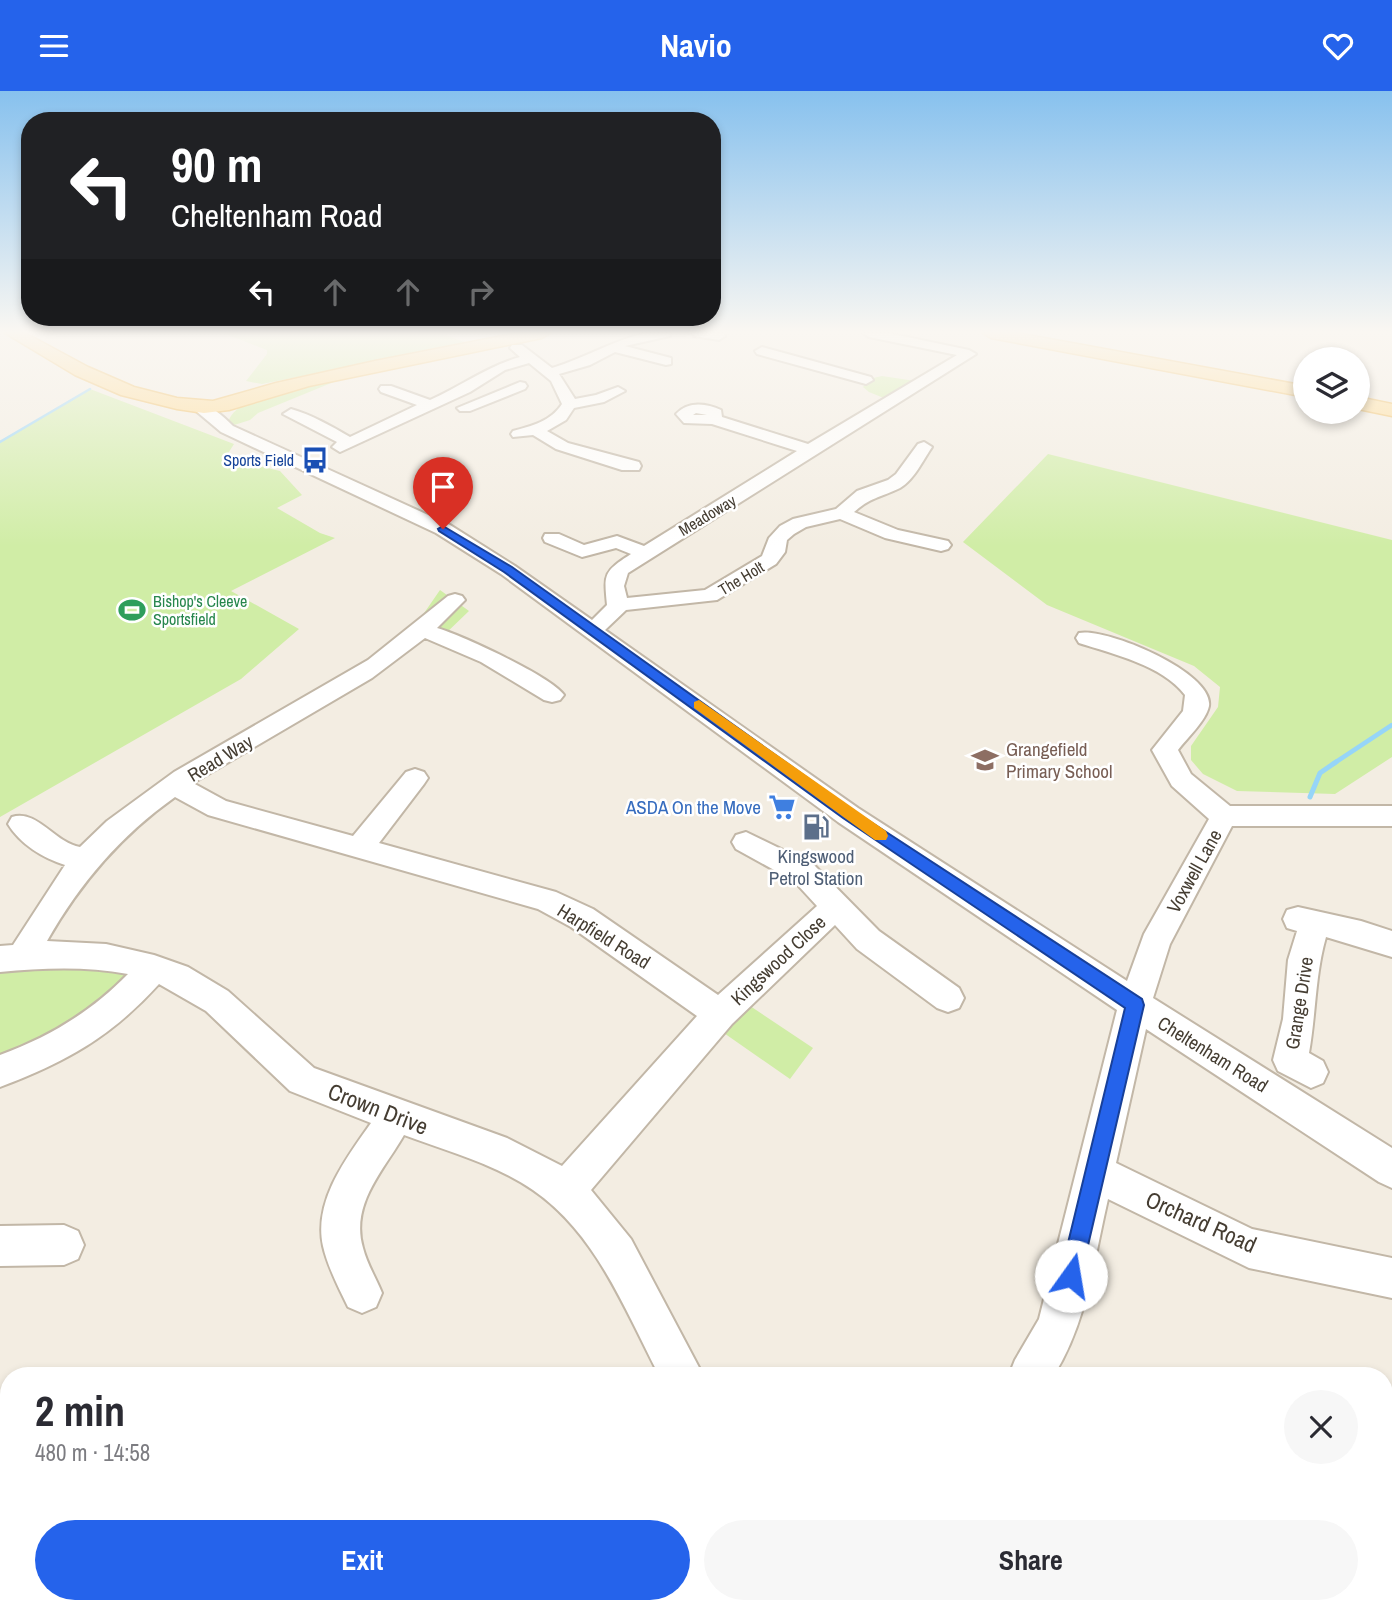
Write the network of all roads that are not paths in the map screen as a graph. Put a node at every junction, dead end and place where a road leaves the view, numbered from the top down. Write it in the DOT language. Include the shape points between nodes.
graph roads {
  1 [pos="219,404"];
  2 [pos="219,404"];
  3 [pos="475,404"];
  4 [pos="569,404"];
  5 [pos="886,404"];
  6 [pos="430,405"];
  7 [pos="1370,405"];
  8 [pos="465,408"];
  9 [pos="1392,410"];
  10 [pos="291,414"];
  11 [pos="713,419"];
  12 [pos="220,422"];
  13 [pos="926,445"];
  14 [pos="809,450"];
  15 [pos="600,477"];
  16 [pos="842,513"];
  17 [pos="552,538"];
  18 [pos="941,545"];
  19 [pos="646,553"];
  20 [pos="590,590"];
  21 [pos="615,595"];
  22 [pos="455,601"];
  23 [pos="592,629"];
  24 [pos="421,631"];
  25 [pos="1087,638"];
  26 [pos="552,695"];
  27 [pos="415,778"];
  28 [pos="175,785"];
  29 [pos="1224,816"];
  30 [pos="1392,816"];
  31 [pos="22,824"];
  32 [pos="746,842"];
  33 [pos="360,847"];
  34 [pos="86,859"];
  35 [pos="836,906"];
  36 [pos="1392,944"];
  37 [pos="11,957"];
  38 [pos="154,968"];
  39 [pos="948,998"];
  40 [pos="1135,1005"];
  41 [pos="720,1014"];
  42 [pos="0,1071"];
  43 [pos="1311,1072"];
  44 [pos="396,1117"];
  45 [pos="1392,1169"];
  46 [pos="1095,1173"];
  47 [pos="565,1191"];
  48 [pos="64,1245"];
  49 [pos="0,1246"];
  50 [pos="1392,1278"];
  51 [pos="362,1293"];
  52 [pos="678,1367"];
  53 [pos="1035,1367"];
  1 -- 12 [label="street, Cheltenham Road"];
  2 -- 12 [label="street"];
  3 -- 8 [label="street"];
  4 -- 15 [label="street" via="559,418 527,432 627,465"];
  5 -- 14 [label="street, Meadoway"];
  6 -- 10 [label="street" via="345,445 317,424"];
  7 -- 9 [label="main road"];
  11 -- 14 [label="street"];
  12 -- 23 [label="street, Cheltenham Road" via="443,529"];
  13 -- 16 [label="street, The Holt" via="898,481 863,495"];
  14 -- 19 [label="street, Meadoway"];
  16 -- 18 [label="street" via="892,534"];
  16 -- 21 [label="street, The Holt" via="787,530 778,538 769,560 719,593 695,599"];
  17 -- 19 [label="street" via="582,551 617,542"];
  19 -- 21 [label="street, Meadoway" via="614,577"];
  20 -- 21 [label="street"];
  21 -- 23 [label="street, Meadoway" via="611,619"];
  22 -- 24 [label="street, Read Way"];
  23 -- 40 [label="street, Cheltenham Road" via="848,814"];
  24 -- 26 [label="street" via="471,647"];
  24 -- 28 [label="street, Read Way" via="366,671"];
  25 -- 29 [label="street" via="1166,669 1193,688 1197,708 1165,750 1171,768 1187,788"];
  27 -- 33 [label="street"];
  28 -- 33 [label="street, Harpfield Road" via="216,808"];
  28 -- 34 [label="street, Read Way"];
  29 -- 30 [label="street, Voxwell Lane"];
  29 -- 40 [label="street, Voxwell Lane" via="1155,943"];
  31 -- 34 [label="street" via="66,857"];
  32 -- 35 [label="street, Kingswood Close" via="804,873"];
  33 -- 41 [label="street, Harpfield Road" via="564,908"];
  34 -- 37 [label="street, Read Way"];
  35 -- 39 [label="street, Kingswood Close" via="869,940"];
  35 -- 41 [label="street, Kingswood Close"];
  36 -- 43 [label="street, Grange Drive" via="1307,920 1299,1019 1290,1061"];
  37 -- 38 [label="street, Crown Drive" via="77,954"];
  38 -- 42 [label="street" via="125,1001 84,1034"];
  38 -- 44 [label="street, Crown Drive" via="217,1001 302,1080"];
  40 -- 45 [label="street, Cheltenham Road"];
  40 -- 46 [label="street, Voxwell Lane"];
  41 -- 47 [label="street"];
  44 -- 47 [label="street, Crown Drive" via="507,1156"];
  44 -- 51 [label="street" via="350,1189 341,1221 341,1239"];
  46 -- 50 [label="street, Orchard Road" via="1249,1248"];
  46 -- 53 [label="street, Voxwell Lane" via="1059,1323"];
  47 -- 52 [label="street, Crown Drive" via="617,1253"];
  48 -- 49 [label="street"];
}
